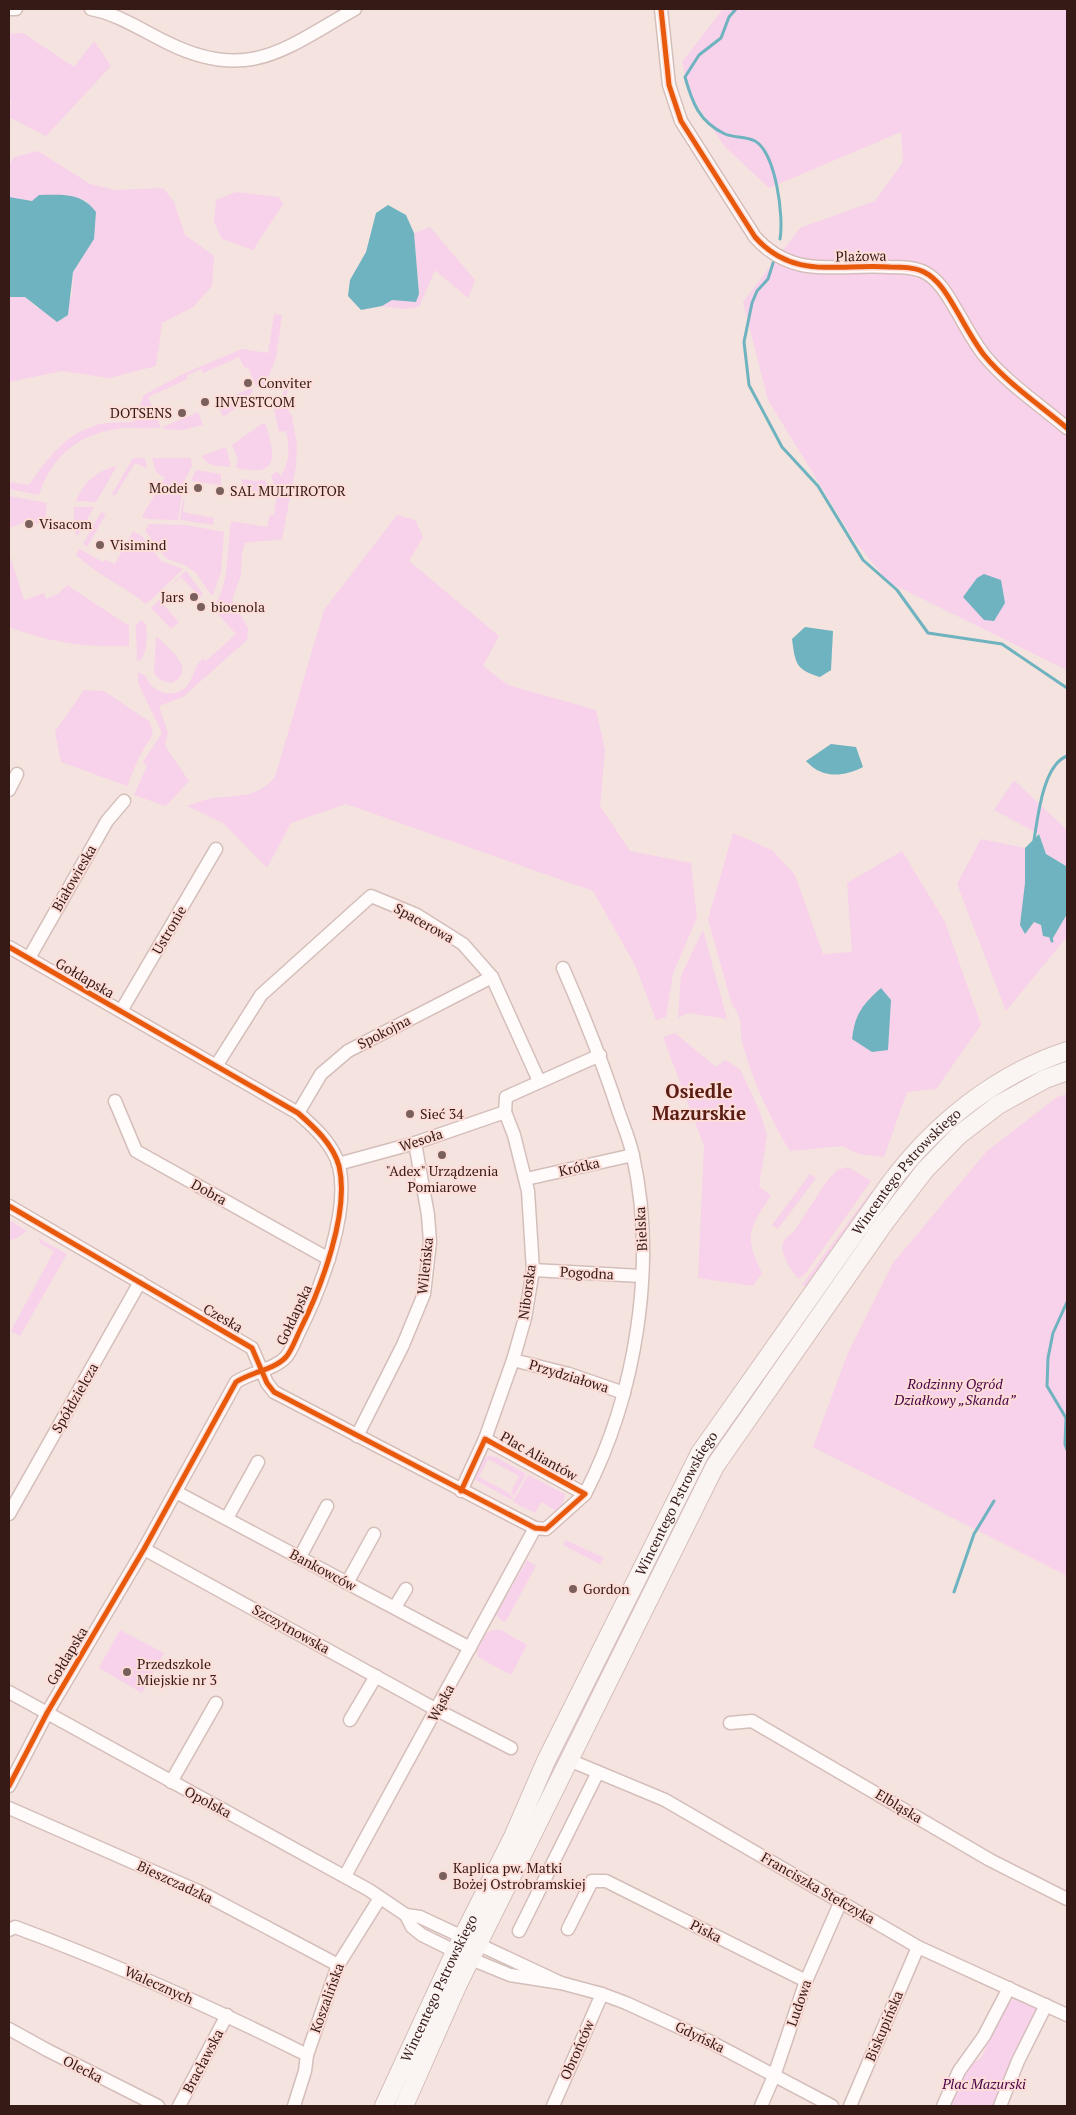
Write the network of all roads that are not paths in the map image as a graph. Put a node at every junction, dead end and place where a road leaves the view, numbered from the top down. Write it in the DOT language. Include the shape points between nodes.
graph roads {
  1 [pos="16,9"];
  2 [pos="91,9"];
  3 [pos="355,9"];
  4 [pos="661,9"];
  5 [pos="9,10"];
  6 [pos="1067,428"];
  7 [pos="17,774"];
  8 [pos="9,790"];
  9 [pos="124,801"];
  10 [pos="216,849"];
  11 [pos="9,947"];
  12 [pos="29,958"];
  13 [pos="563,968"];
  14 [pos="492,977"];
  15 [pos="121,1011"];
  16 [pos="1067,1050"];
  17 [pos="600,1055"];
  18 [pos="216,1066"];
  19 [pos="1067,1071"];
  20 [pos="539,1081"];
  21 [pos="115,1100"];
  22 [pos="505,1112"];
  23 [pos="298,1113"];
  24 [pos="415,1143"];
  25 [pos="633,1156"];
  26 [pos="338,1164"];
  27 [pos="526,1179"];
  28 [pos="9,1206"];
  29 [pos="329,1259"];
  30 [pos="533,1270"];
  31 [pos="641,1276"];
  32 [pos="140,1282"];
  33 [pos="513,1360"];
  34 [pos="261,1370"];
  35 [pos="624,1393"];
  36 [pos="357,1436"];
  37 [pos="485,1439"];
  38 [pos="258,1462"];
  39 [pos="461,1491"];
  40 [pos="176,1492"];
  41 [pos="585,1494"];
  42 [pos="327,1506"];
  43 [pos="9,1514"];
  44 [pos="227,1518"];
  45 [pos="535,1528"];
  46 [pos="374,1534"];
  47 [pos="655,1541"];
  48 [pos="673,1548"];
  49 [pos="144,1549"];
  50 [pos="300,1557"];
  51 [pos="347,1583"];
  52 [pos="406,1589"];
  53 [pos="395,1607"];
  54 [pos="470,1648"];
  55 [pos="376,1676"];
  56 [pos="9,1692"];
  57 [pos="216,1703"];
  58 [pos="437,1710"];
  59 [pos="47,1713"];
  60 [pos="350,1720"];
  61 [pos="730,1724"];
  62 [pos="511,1748"];
  63 [pos="569,1760"];
  64 [pos="598,1772"];
  65 [pos="171,1782"];
  66 [pos="9,1786"];
  67 [pos="9,1808"];
  68 [pos="344,1876"];
  69 [pos="380,1898"];
  70 [pos="1067,1898"];
  71 [pos="841,1901"];
  72 [pos="568,1928"];
  73 [pos="9,1930"];
  74 [pos="519,1931"];
  75 [pos="918,1946"];
  76 [pos="467,1948"];
  77 [pos="338,1965"];
  78 [pos="806,1981"];
  79 [pos="1009,1988"];
  80 [pos="602,1994"];
  81 [pos="1046,2004"];
  82 [pos="227,2015"];
  83 [pos="1067,2015"];
  84 [pos="9,2028"];
  85 [pos="306,2055"];
  86 [pos="774,2076"];
  87 [pos="158,2106"];
  88 [pos="179,2106"];
  89 [pos="294,2106"];
  90 [pos="384,2106"];
  91 [pos="404,2106"];
  92 [pos="553,2106"];
  93 [pos="761,2106"];
  94 [pos="832,2106"];
  95 [pos="850,2106"];
  96 [pos="943,2106"];
  97 [pos="1000,2106"];
  1 -- 5 [label="street"];
  2 -- 3 [label="street" via="115,17 188,53 222,61 243,61 262,58 296,44"];
  4 -- 6 [label="street, Plażowa" via="669,85 681,121 765,248 789,262 816,268 864,265 924,272 943,289 984,355"];
  7 -- 8 [label="street"];
  9 -- 12 [label="street, Białowieska" via="107,821"];
  10 -- 15 [label="street, Ustronie"];
  11 -- 12 [label="street, Gołdapska"];
  12 -- 15 [label="street, Gołdapska"];
  13 -- 17 [label="street, Bielska"];
  14 -- 18 [label="street, Spacerowa" via="463,944 416,915 370,896 261,995"];
  14 -- 20 [label="street, Spacerowa"];
  14 -- 23 [label="street, Spokojna" via="348,1051 321,1074"];
  15 -- 18 [label="street, Gołdapska"];
  16 -- 47 [label="main road, Wincentego Pstrowskiego" via="1042,1059 990,1087 948,1120 914,1154 700,1453"];
  17 -- 20 [label="street"];
  17 -- 25 [label="street, Bielska"];
  18 -- 23 [label="street, Gołdapska"];
  19 -- 48 [label="main road, Wincentego Pstrowskiego" via="1044,1079 998,1105 959,1135 913,1184 715,1466"];
  20 -- 22 [label="street" via="506,1097"];
  21 -- 29 [label="street, Dobra" via="136,1152"];
  22 -- 24 [label="street, Wesoła"];
  22 -- 27 [label="street, Niborska"];
  23 -- 26 [label="street, Gołdapska" via="320,1132"];
  24 -- 26 [label="street, Wesoła"];
  24 -- 36 [label="street, Wileńska" via="430,1242 424,1294 403,1345"];
  25 -- 27 [label="street, Krótka"];
  25 -- 31 [label="street, Bielska" via="642,1219"];
  26 -- 29 [label="street, Gołdapska" via="341,1180 337,1223"];
  27 -- 30 [label="street, Niborska"];
  28 -- 32 [label="street, Czeska"];
  29 -- 34 [label="street, Gołdapska" via="316,1298 287,1356"];
  30 -- 31 [label="street, Pogodna"];
  30 -- 33 [label="street, Niborska" via="525,1318"];
  31 -- 35 [label="street, Bielska" via="636,1334"];
  32 -- 34 [label="street, Czeska" via="252,1348"];
  32 -- 43 [label="street, Spółdzielcza"];
  33 -- 35 [label="street, Przydziałowa" via="569,1374"];
  33 -- 37 [label="street, Niborska"];
  34 -- 36 [label="street, Czeska" via="274,1392"];
  34 -- 40 [label="street, Gołdapska" via="236,1382"];
  35 -- 41 [label="street, Bielska"];
  36 -- 39 [label="street, Czeska"];
  37 -- 39 [label="street, Plac Aliantów"];
  37 -- 41 [label="street, Plac Aliantów"];
  38 -- 44 [label="street"];
  39 -- 45 [label="street"];
  40 -- 44 [label="street, Bankowców"];
  40 -- 49 [label="street, Gołdapska"];
  41 -- 45 [label="street, Plac Aliantów" via="546,1529"];
  42 -- 50 [label="street"];
  44 -- 50 [label="street, Bankowców"];
  45 -- 54 [label="street, Wąska"];
  46 -- 51 [label="street"];
  47 -- 48 [label="main road" via="666,1538"];
  47 -- 76 [label="main road, Wincentego Pstrowskiego" via="546,1761"];
  48 -- 63 [label="main road, Wincentego Pstrowskiego"];
  49 -- 55 [label="street, Szczytnowska"];
  49 -- 59 [label="street, Gołdapska"];
  50 -- 51 [label="street, Bankowców"];
  51 -- 53 [label="street, Bankowców"];
  52 -- 53 [label="street"];
  53 -- 54 [label="street, Bankowców"];
  54 -- 58 [label="street, Wąska"];
  55 -- 58 [label="street, Szczytnowska"];
  55 -- 60 [label="street"];
  56 -- 59 [label="street, Opolska"];
  57 -- 65 [label="street"];
  58 -- 62 [label="street, Szczytnowska"];
  58 -- 68 [label="street, Wąska"];
  59 -- 65 [label="street, Opolska"];
  59 -- 66 [label="street, Gołdapska"];
  61 -- 70 [label="street, Elbląska" via="752,1721 990,1860"];
  63 -- 64 [label="street, Franciszka Stefczyka"];
  63 -- 76 [label="main road, Wincentego Pstrowskiego"];
  64 -- 71 [label="street, Franciszka Stefczyka" via="665,1800"];
  64 -- 74 [label="street"];
  65 -- 68 [label="street, Opolska"];
  67 -- 77 [label="street, Bieszczadzka" via="198,1891"];
  68 -- 69 [label="street, Opolska"];
  69 -- 76 [label="street, Opolska" via="406,1915 420,1918"];
  69 -- 77 [label="street, Koszalińska"];
  71 -- 75 [label="street, Franciszka Stefczyka"];
  71 -- 78 [label="street, Ludowa"];
  72 -- 78 [label="street, Piska" via="592,1881 606,1881"];
  73 -- 82 [label="street, Walecznych" via="15,1927 100,1958"];
  75 -- 79 [label="street, Franciszka Stefczyka"];
  75 -- 95 [label="street, Biskupińska"];
  76 -- 80 [label="street, Gdyńska" via="510,1975"];
  76 -- 90 [label="main road, Wincentego Pstrowskiego"];
  76 -- 91 [label="main road, Wincentego Pstrowskiego"];
  77 -- 85 [label="street, Koszalińska"];
  78 -- 86 [label="street, Ludowa"];
  79 -- 81 [label="street, Franciszka Stefczyka"];
  79 -- 96 [label="street" via="984,2036 959,2071"];
  80 -- 86 [label="street, Gdyńska" via="707,2040"];
  80 -- 92 [label="street, Obrońców"];
  81 -- 83 [label="street, Franciszka Stefczyka"];
  81 -- 97 [label="street"];
  82 -- 85 [label="street, Walecznych"];
  82 -- 88 [label="street, Bracławska"];
  84 -- 87 [label="street, Olecka"];
  85 -- 89 [label="street, Koszalińska" via="305,2071"];
  86 -- 93 [label="street, Ludowa"];
  86 -- 94 [label="street, Gdyńska"];
}
